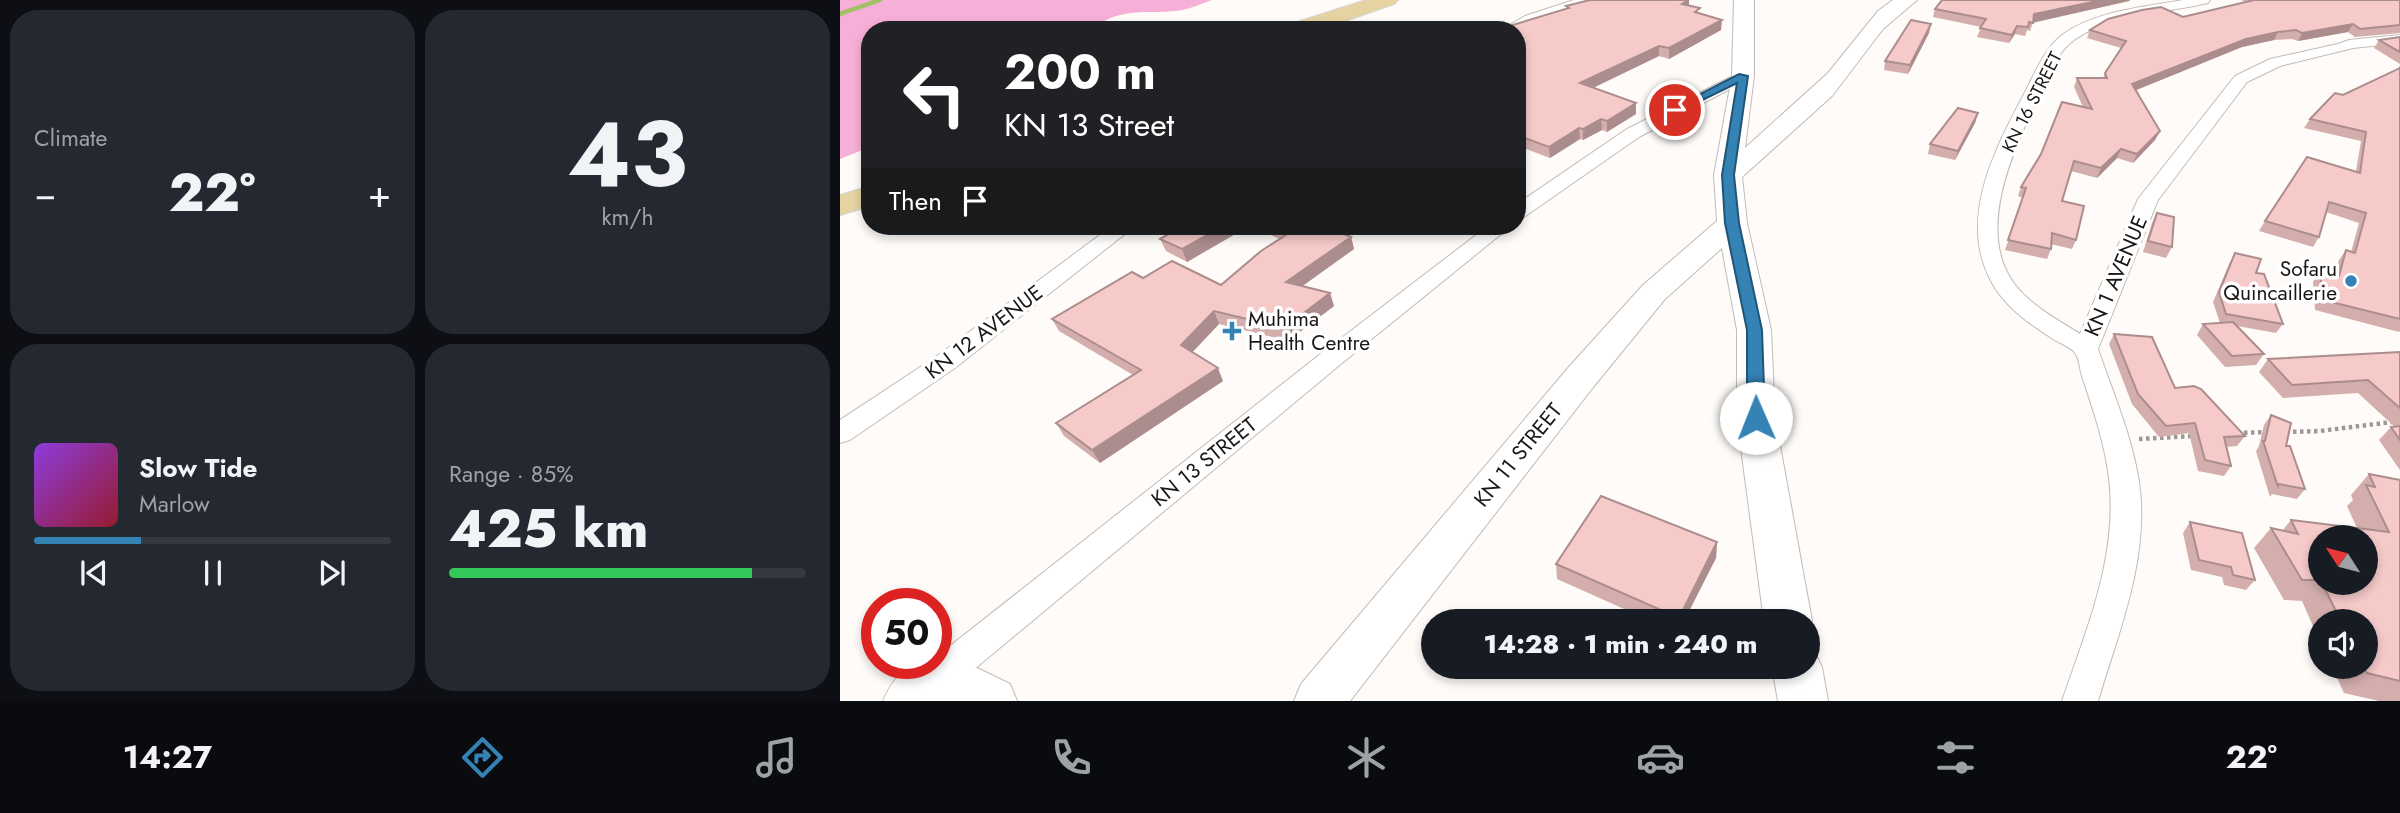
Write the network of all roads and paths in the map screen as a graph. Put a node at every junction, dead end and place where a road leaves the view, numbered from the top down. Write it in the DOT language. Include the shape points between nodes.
graph roads {
  1 [pos="1387,0"];
  2 [pos="1588,0"];
  3 [pos="1744,0"];
  4 [pos="1907,0"];
  5 [pos="2203,0"];
  6 [pos="1323,21"];
  7 [pos="1526,21"];
  8 [pos="2400,39"];
  9 [pos="2343,48"];
  10 [pos="2400,54"];
  11 [pos="1743,76"];
  12 [pos="1728,175"];
  13 [pos="861,198"];
  14 [pos="840,206"];
  15 [pos="1526,207"];
  16 [pos="1732,223"];
  17 [pos="1113,235"];
  18 [pos="1489,235"];
  19 [pos="2086,349"];
  20 [pos="2400,421"];
  21 [pos="840,433"];
  22 [pos="2231,433"];
  23 [pos="2196,436"];
  24 [pos="2114,438"];
  25 [pos="1786,609"];
  26 [pos="1799,679"];
  27 [pos="925,687"];
  28 [pos="992,701"];
  29 [pos="1319,701"];
  30 [pos="1803,701"];
  31 [pos="2080,701"];
  1 -- 6 [label="main road"];
  2 -- 7 [label="street"];
  3 -- 11 [label="street"];
  4 -- 12 [label="street" via="1882,16 1838,76 1810,104"];
  5 -- 19 [label="street, KN 16 STREET" via="2102,23 2066,39 2048,62 2010,138 1994,186 1990,254 2001,280 2032,313"];
  8 -- 9 [label="street, KN 1 AVENUE"];
  9 -- 10 [label="street"];
  9 -- 19 [label="street, KN 1 AVENUE" via="2275,62 2235,85 2148,199"];
  11 -- 12 [label="street"];
  11 -- 15 [label="street" via="1633,133"];
  12 -- 16 [label="street"];
  13 -- 14 [label="main road"];
  16 -- 25 [label="street" via="1754,330 1756,418"];
  16 -- 29 [label="street, KN 11 STREET" via="1654,292"];
  17 -- 21 [label="street, KN 12 AVENUE" via="946,362"];
  18 -- 27 [label="street, KN 13 STREET"];
  19 -- 24 [label="street, KN 1 AVENUE"];
  20 -- 22 [label="path" via="2320,431"];
  23 -- 24 [label="path"];
  24 -- 31 [label="street, KN 1 AVENUE" via="2126,503 2120,570"];
  26 -- 30 [label="street"];
  27 -- 28 [label="street"];
}
